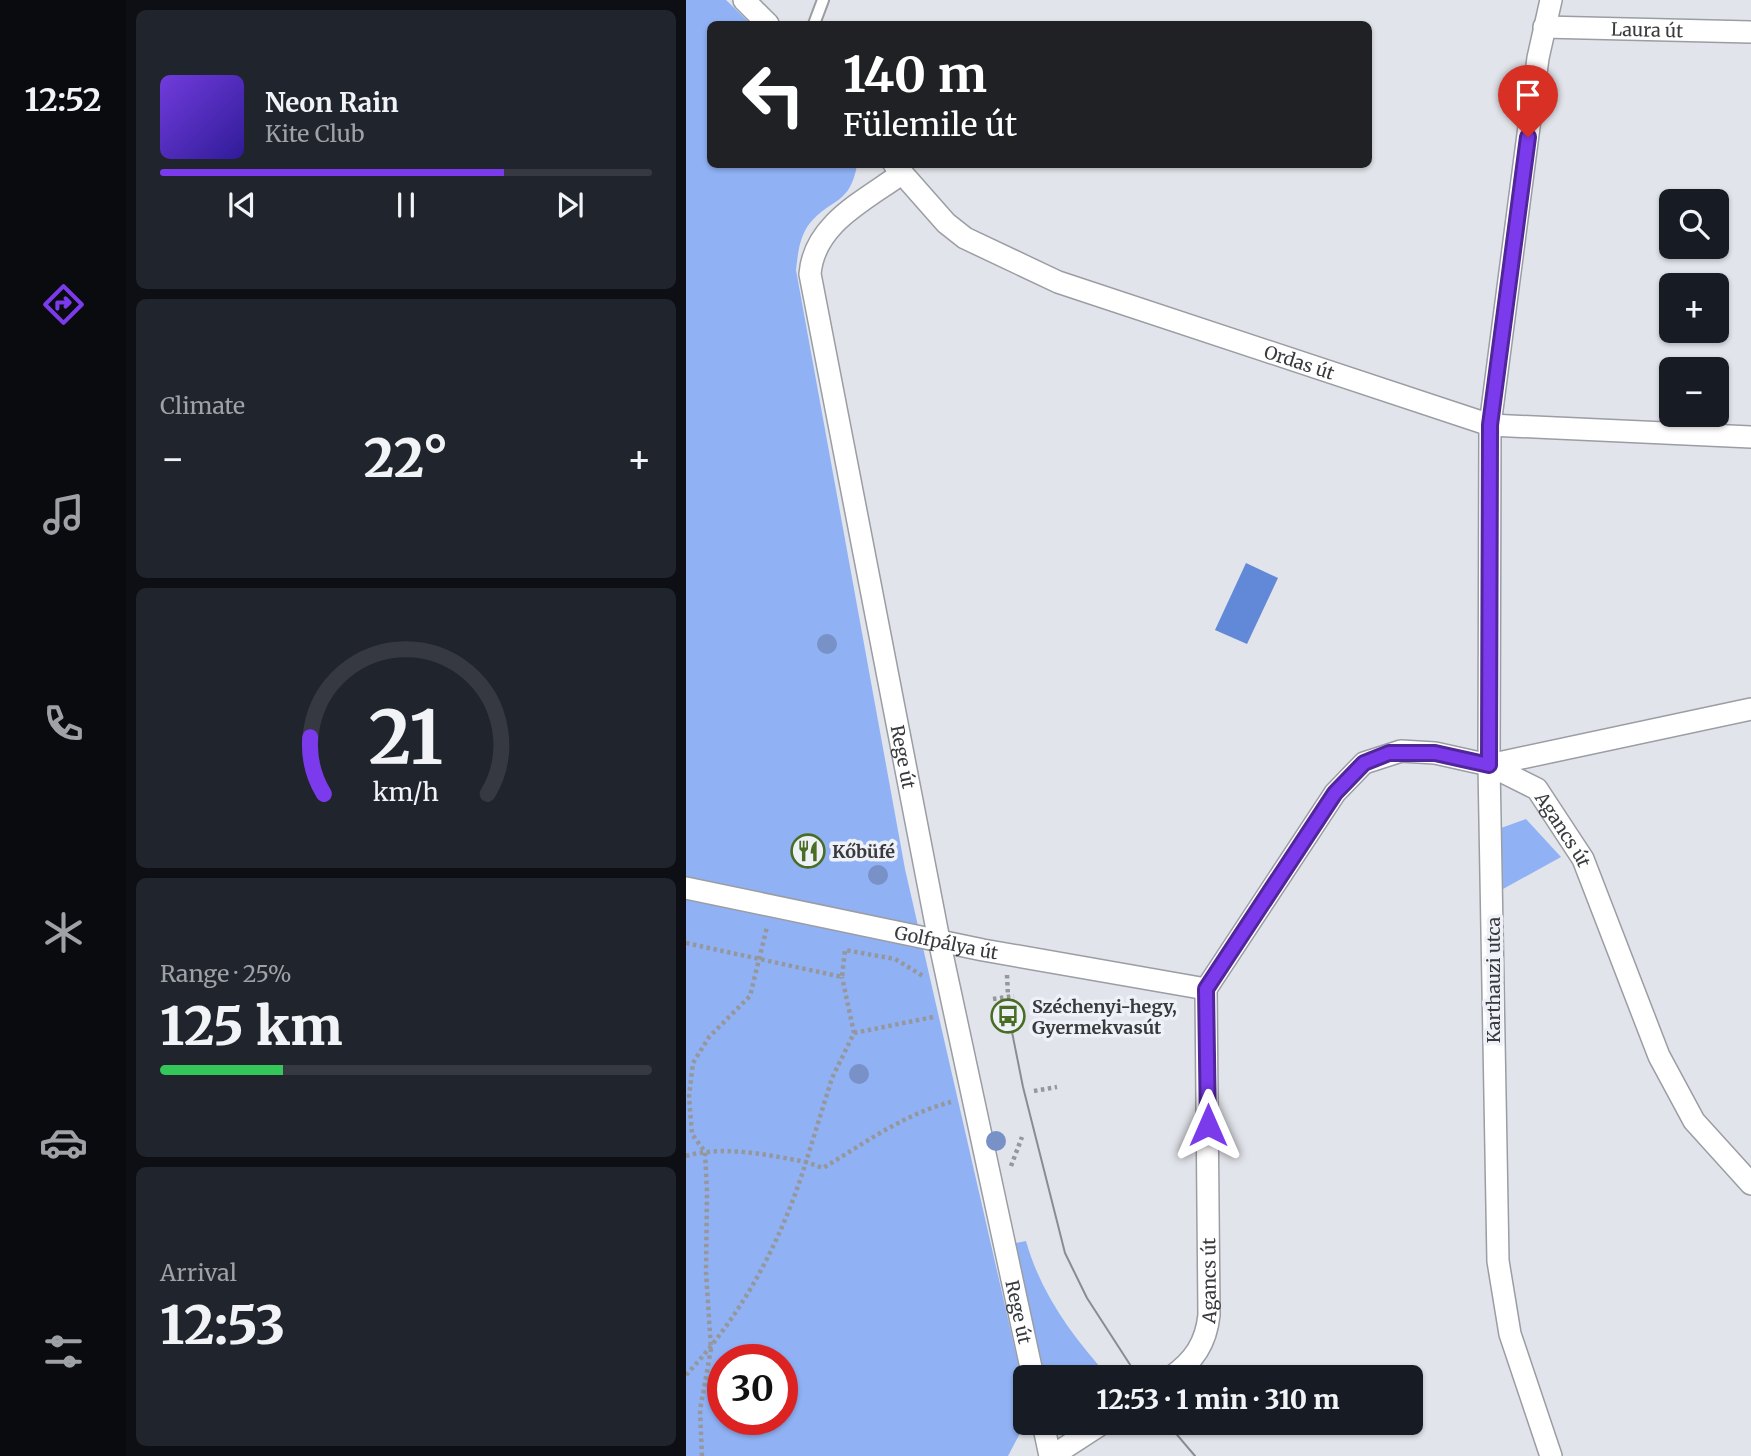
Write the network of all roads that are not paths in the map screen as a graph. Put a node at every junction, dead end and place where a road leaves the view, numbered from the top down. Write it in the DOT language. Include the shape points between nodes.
graph roads {
  1 [pos="744,0"];
  2 [pos="822,0"];
  3 [pos="1551,0"];
  4 [pos="765,21"];
  5 [pos="815,21"];
  6 [pos="1544,27"];
  7 [pos="1751,32"];
  8 [pos="898,169"];
  9 [pos="1490,425"];
  10 [pos="1751,437"];
  11 [pos="1751,709"];
  12 [pos="1489,765"];
  13 [pos="686,888"];
  14 [pos="939,940"];
  15 [pos="1206,989"];
  16 [pos="1751,1184"];
  17 [pos="1030,1365"];
  18 [pos="1184,1365"];
  19 [pos="1046,1435"];
  20 [pos="1084,1435"];
  21 [pos="1051,1456"];
  22 [pos="1551,1456"];
  1 -- 4 [label="street"];
  2 -- 5 [label="lane"];
  3 -- 6 [label="street, Karthauzi utca"];
  6 -- 7 [label="street, Laura út"];
  6 -- 9 [label="street, Karthauzi utca"];
  8 -- 9 [label="street, Ordas út" via="965,238 1058,282"];
  8 -- 14 [label="street, Rege út" via="821,237 811,256 810,274"];
  9 -- 10 [label="street, Ordas út"];
  9 -- 12 [label="street, Karthauzi utca"];
  11 -- 12 [label="street"];
  12 -- 15 [label="street, Agancs út" via="1401,751 1364,763 1335,793"];
  12 -- 16 [label="street, Agancs út" via="1537,789 1577,849 1659,1056 1694,1121"];
  12 -- 22 [label="street, Karthauzi utca" via="1498,1261 1510,1334"];
  13 -- 14 [label="street, Golfpálya út"];
  14 -- 15 [label="street, Golfpálya út"];
  14 -- 17 [label="street, Rege út"];
  15 -- 18 [label="street, Agancs út" via="1209,1315 1203,1343"];
  19 -- 21 [label="street"];
  20 -- 21 [label="street"];
}
